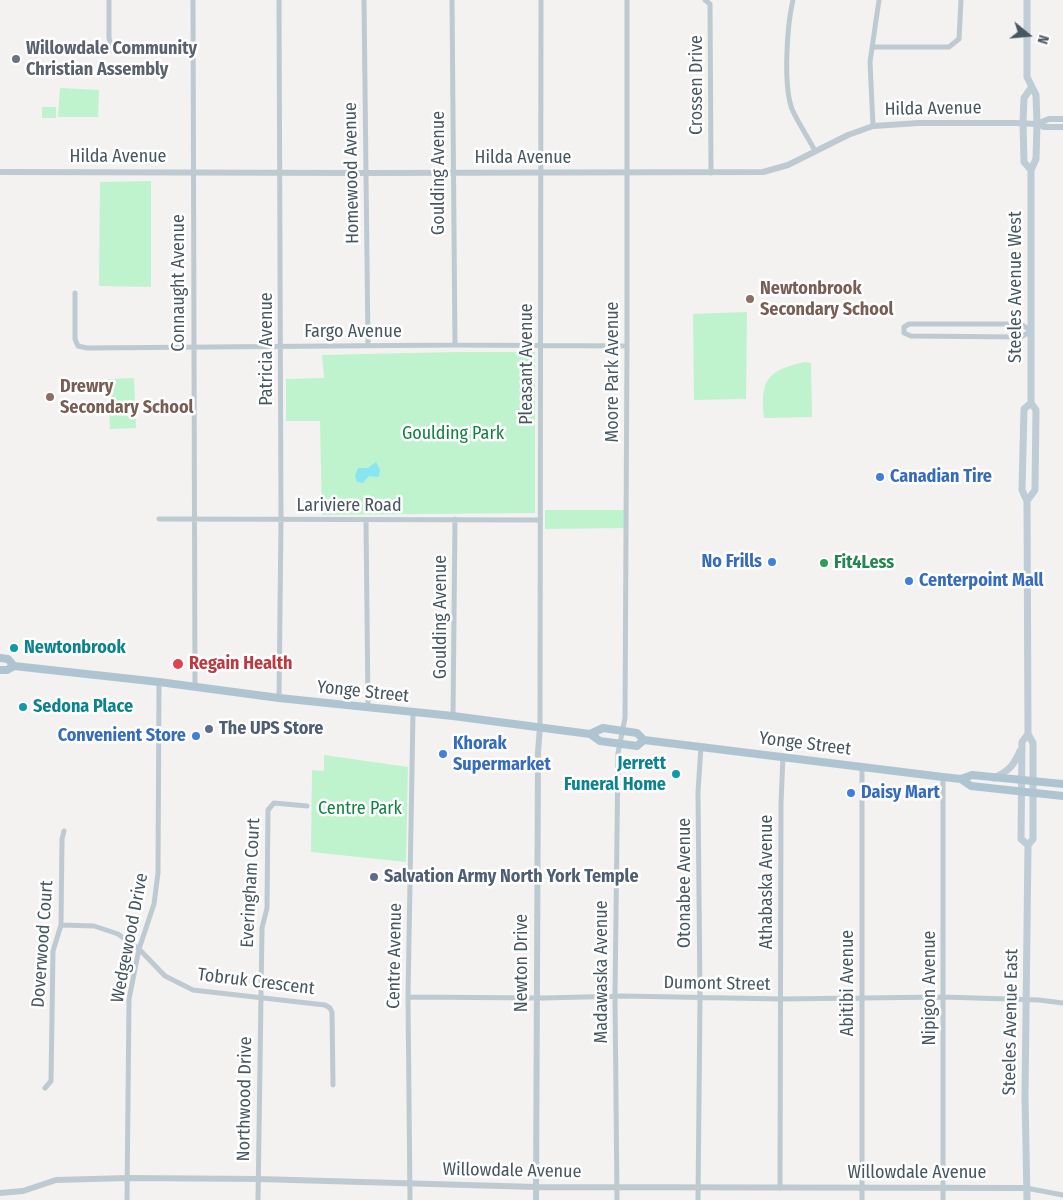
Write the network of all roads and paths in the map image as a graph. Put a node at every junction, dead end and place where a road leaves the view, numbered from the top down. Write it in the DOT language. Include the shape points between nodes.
graph roads {
  1 [pos="110,0"];
  2 [pos="193,0"];
  3 [pos="279,0"];
  4 [pos="364,0"];
  5 [pos="452,0"];
  6 [pos="541,0"];
  7 [pos="627,0"];
  8 [pos="705,0"];
  9 [pos="793,0"];
  10 [pos="879,0"];
  11 [pos="961,0"];
  12 [pos="1027,0"];
  13 [pos="872,47"];
  14 [pos="95,50"];
  15 [pos="1031,88"];
  16 [pos="1063,119"];
  17 [pos="1023,123"];
  18 [pos="1037,124"];
  19 [pos="873,126"];
  20 [pos="1063,127"];
  21 [pos="815,150"];
  22 [pos="1031,170"];
  23 [pos="0,172"];
  24 [pos="193,172"];
  25 [pos="280,172"];
  26 [pos="627,172"];
  27 [pos="366,173"];
  28 [pos="452,173"];
  29 [pos="541,173"];
  30 [pos="710,173"];
  31 [pos="75,293"];
  32 [pos="920,324"];
  33 [pos="1031,330"];
  34 [pos="920,336"];
  35 [pos="455,345"];
  36 [pos="368,346"];
  37 [pos="541,346"];
  38 [pos="627,346"];
  39 [pos="281,347"];
  40 [pos="193,349"];
  41 [pos="1031,403"];
  42 [pos="1034,442"];
  43 [pos="1023,443"];
  44 [pos="1027,501"];
  45 [pos="159,519"];
  46 [pos="455,519"];
  47 [pos="194,520"];
  48 [pos="281,520"];
  49 [pos="366,520"];
  50 [pos="540,520"];
  51 [pos="0,658"];
  52 [pos="14,666"];
  53 [pos="0,670"];
  54 [pos="159,682"];
  55 [pos="195,687"];
  56 [pos="279,698"];
  57 [pos="368,707"];
  58 [pos="413,712"];
  59 [pos="453,716"];
  60 [pos="540,727"];
  61 [pos="621,731"];
  62 [pos="590,734"];
  63 [pos="1028,734"];
  64 [pos="644,740"];
  65 [pos="619,743"];
  66 [pos="701,746"];
  67 [pos="1021,748"];
  68 [pos="783,756"];
  69 [pos="862,767"];
  70 [pos="943,777"];
  71 [pos="994,778"];
  72 [pos="961,779"];
  73 [pos="1022,780"];
  74 [pos="1032,781"];
  75 [pos="1063,784"];
  76 [pos="1022,791"];
  77 [pos="1032,792"];
  78 [pos="1063,796"];
  79 [pos="307,806"];
  80 [pos="64,831"];
  81 [pos="1028,845"];
  82 [pos="61,925"];
  83 [pos="139,949"];
  84 [pos="615,996"];
  85 [pos="408,997"];
  86 [pos="537,998"];
  87 [pos="700,998"];
  88 [pos="862,998"];
  89 [pos="944,998"];
  90 [pos="260,999"];
  91 [pos="781,999"];
  92 [pos="1027,1000"];
  93 [pos="1063,1003"];
  94 [pos="332,1085"];
  95 [pos="45,1088"];
  96 [pos="128,1178"];
  97 [pos="258,1179"];
  98 [pos="410,1183"];
  99 [pos="536,1187"];
  100 [pos="943,1187"];
  101 [pos="617,1188"];
  102 [pos="698,1188"];
  103 [pos="780,1188"];
  104 [pos="862,1188"];
  105 [pos="1026,1188"];
  106 [pos="0,1193"];
  107 [pos="1063,1195"];
  108 [pos="127,1200"];
  109 [pos="258,1200"];
  110 [pos="410,1200"];
  111 [pos="536,1200"];
  112 [pos="617,1200"];
  113 [pos="698,1200"];
  114 [pos="862,1200"];
  115 [pos="943,1200"];
  116 [pos="1027,1200"];
  1 -- 14 [label="street" via="109,38 112,50"];
  2 -- 24 [label="street, Connaught Avenue"];
  3 -- 25 [label="street, Patricia Avenue"];
  4 -- 27 [label="street, Homewood Avenue"];
  5 -- 28 [label="street, Goulding Avenue"];
  6 -- 29 [label="street, Pleasant Avenue"];
  7 -- 26 [label="street, Moore Park Avenue"];
  8 -- 30 [label="street, Crossen Drive" via="710,4"];
  9 -- 21 [label="street" via="788,29 788,83 792,107"];
  10 -- 13 [label="street"];
  11 -- 13 [label="street" via="959,38 949,47"];
  12 -- 15 [label="main road, Steeles Avenue West" via="1027,77"];
  13 -- 19 [label="street"];
  15 -- 17 [label="main road, Steeles Avenue West" via="1024,98"];
  15 -- 18 [label="main road, Steeles Avenue West" via="1036,95"];
  16 -- 18 [label="street, Hilda Avenue" via="1048,119"];
  17 -- 18 [label="street, Hilda Avenue"];
  17 -- 19 [label="street, Hilda Avenue"];
  17 -- 22 [label="main road, Steeles Avenue West" via="1024,162"];
  18 -- 20 [label="street, Hilda Avenue"];
  18 -- 22 [label="main road, Steeles Avenue West" via="1036,159"];
  19 -- 21 [label="street, Hilda Avenue"];
  21 -- 30 [label="street, Hilda Avenue" via="788,165 763,172"];
  22 -- 33 [label="main road, Steeles Avenue West"];
  23 -- 24 [label="street, Hilda Avenue"];
  24 -- 25 [label="street, Hilda Avenue"];
  24 -- 40 [label="street, Connaught Avenue"];
  25 -- 27 [label="street, Hilda Avenue"];
  25 -- 39 [label="street, Patricia Avenue"];
  26 -- 29 [label="street, Hilda Avenue"];
  26 -- 30 [label="street, Hilda Avenue"];
  26 -- 38 [label="street, Moore Park Avenue"];
  27 -- 28 [label="street, Hilda Avenue"];
  27 -- 36 [label="street, Homewood Avenue"];
  28 -- 29 [label="street, Hilda Avenue"];
  28 -- 35 [label="street, Goulding Avenue"];
  29 -- 37 [label="street, Pleasant Avenue"];
  31 -- 40 [label="street, Fargo Avenue" via="75,339 78,346"];
  32 -- 33 [label="street" via="1021,324"];
  32 -- 34 [label="street"];
  32 -- 34 [label="street" via="904,327 904,333"];
  33 -- 34 [label="street" via="1021,337"];
  33 -- 41 [label="main road, Steeles Avenue West"];
  35 -- 36 [label="street, Fargo Avenue"];
  35 -- 37 [label="street, Fargo Avenue"];
  36 -- 39 [label="street, Fargo Avenue"];
  37 -- 38 [label="street, Fargo Avenue"];
  37 -- 50 [label="street, Pleasant Avenue"];
  38 -- 61 [label="street, Moore Park Avenue" via="625,718"];
  39 -- 40 [label="street, Fargo Avenue"];
  39 -- 48 [label="street, Patricia Avenue"];
  40 -- 47 [label="street, Connaught Avenue"];
  41 -- 42 [label="main road, Steeles Avenue West" via="1036,410"];
  41 -- 43 [label="main road, Steeles Avenue West" via="1024,409"];
  42 -- 43 [label="main road"];
  42 -- 44 [label="main road, Steeles Avenue West" via="1034,490"];
  43 -- 44 [label="main road, Steeles Avenue West" via="1022,490"];
  44 -- 63 [label="main road, Steeles Avenue West"];
  45 -- 47 [label="street, Lariviere Road"];
  46 -- 49 [label="street, Lariviere Road"];
  46 -- 50 [label="street, Lariviere Road"];
  46 -- 59 [label="street, Goulding Avenue"];
  47 -- 48 [label="street, Lariviere Road"];
  47 -- 55 [label="street, Connaught Avenue"];
  48 -- 49 [label="street, Lariviere Road"];
  48 -- 56 [label="street, Patricia Avenue"];
  49 -- 57 [label="street"];
  50 -- 60 [label="street, Pleasant Avenue"];
  51 -- 52 [label="main road, Yonge Street" via="8,659"];
  52 -- 53 [label="main road, Yonge Street"];
  52 -- 54 [label="main road, Yonge Street"];
  54 -- 55 [label="main road, Yonge Street"];
  54 -- 83 [label="street, Wedgewood Drive" via="158,873 154,904"];
  55 -- 56 [label="main road, Yonge Street"];
  56 -- 57 [label="main road, Yonge Street"];
  57 -- 58 [label="main road, Yonge Street"];
  58 -- 59 [label="main road, Yonge Street"];
  58 -- 85 [label="street, Centre Avenue"];
  59 -- 60 [label="main road, Yonge Street"];
  60 -- 62 [label="main road, Yonge Street"];
  60 -- 86 [label="street, Newton Drive"];
  61 -- 62 [label="main road, Yonge Street" via="603,728"];
  61 -- 64 [label="main road, Yonge Street" via="637,733"];
  61 -- 65 [label="street, Moore Park Avenue"];
  62 -- 65 [label="main road, Yonge Street" via="600,741"];
  63 -- 67 [label="main road, Steeles Avenue West"];
  63 -- 74 [label="main road, Steeles Avenue West" via="1033,742"];
  64 -- 65 [label="main road, Yonge Street" via="637,746"];
  64 -- 66 [label="main road, Yonge Street"];
  65 -- 84 [label="street, Madawaska Avenue"];
  66 -- 68 [label="main road, Yonge Street"];
  66 -- 87 [label="street, Otonabee Avenue" via="698,792"];
  67 -- 71 [label="main road" via="1010,770"];
  67 -- 73 [label="main road, Steeles Avenue West"];
  68 -- 69 [label="main road, Yonge Street"];
  68 -- 91 [label="street, Athabaska Avenue"];
  69 -- 70 [label="main road, Yonge Street"];
  69 -- 88 [label="street, Abitibi Avenue"];
  70 -- 72 [label="main road, Yonge Street"];
  70 -- 89 [label="street, Nipigon Avenue"];
  71 -- 72 [label="main road, Yonge Street" via="972,776"];
  71 -- 73 [label="main road, Yonge Street"];
  72 -- 76 [label="main road, Yonge Street" via="972,786"];
  73 -- 74 [label="main road, Yonge Street"];
  73 -- 76 [label="main road, Steeles Avenue West"];
  74 -- 75 [label="main road, Yonge Street"];
  74 -- 77 [label="main road, Steeles Avenue West"];
  76 -- 77 [label="main road, Yonge Street"];
  76 -- 81 [label="main road, Steeles Avenue East" via="1021,839"];
  77 -- 78 [label="main road, Yonge Street"];
  77 -- 81 [label="main road, Steeles Avenue East" via="1033,839"];
  79 -- 90 [label="street, Everingham Court" via="274,803 268,810 267,908 262,928"];
  80 -- 82 [label="street, Doverwood Court"];
  81 -- 92 [label="main road, Steeles Avenue East"];
  82 -- 83 [label="street, Tobruk Crescent" via="94,926 118,934"];
  82 -- 95 [label="street, Doverwood Court" via="53,951 51,1080"];
  83 -- 90 [label="street, Tobruk Crescent" via="165,976 193,990"];
  83 -- 96 [label="street, Wedgewood Drive" via="129,999"];
  84 -- 86 [label="street, Dumont Street"];
  84 -- 87 [label="street, Dumont Street"];
  84 -- 101 [label="street, Madawaska Avenue"];
  85 -- 86 [label="street, Dumont Street"];
  85 -- 98 [label="street, Centre Avenue"];
  86 -- 99 [label="street, Newton Drive"];
  87 -- 91 [label="street, Dumont Street"];
  87 -- 102 [label="street, Otonabee Avenue"];
  88 -- 89 [label="street, Dumont Street"];
  88 -- 91 [label="street, Dumont Street"];
  88 -- 104 [label="street, Abitibi Avenue"];
  89 -- 92 [label="street, Dumont Street"];
  89 -- 100 [label="street, Nipigon Avenue"];
  90 -- 94 [label="street, Tobruk Crescent" via="330,1008"];
  90 -- 97 [label="street, Northwood Drive"];
  91 -- 103 [label="street, Athabaska Avenue"];
  92 -- 93 [label="street, Dumont Street"];
  92 -- 105 [label="main road, Steeles Avenue East"];
  96 -- 97 [label="street, Willowdale Avenue"];
  96 -- 106 [label="street, Willowdale Avenue" via="56,1180 22,1191"];
  96 -- 108 [label="street, Wedgewood Drive"];
  97 -- 98 [label="street, Willowdale Avenue"];
  97 -- 109 [label="street, Northwood Drive"];
  98 -- 99 [label="street, Willowdale Avenue"];
  98 -- 110 [label="street, Centre Avenue"];
  99 -- 101 [label="street, Willowdale Avenue"];
  99 -- 111 [label="street, Newton Drive"];
  100 -- 104 [label="street, Willowdale Avenue"];
  100 -- 105 [label="street, Willowdale Avenue"];
  100 -- 115 [label="street, Nipigon Avenue"];
  101 -- 102 [label="street, Willowdale Avenue"];
  101 -- 112 [label="street, Madawaska Avenue"];
  102 -- 103 [label="street, Willowdale Avenue"];
  102 -- 113 [label="street, Otonabee Avenue"];
  103 -- 104 [label="street, Willowdale Avenue"];
  104 -- 114 [label="street, Abitibi Avenue"];
  105 -- 107 [label="street"];
  105 -- 116 [label="main road, Steeles Avenue East"];
}
